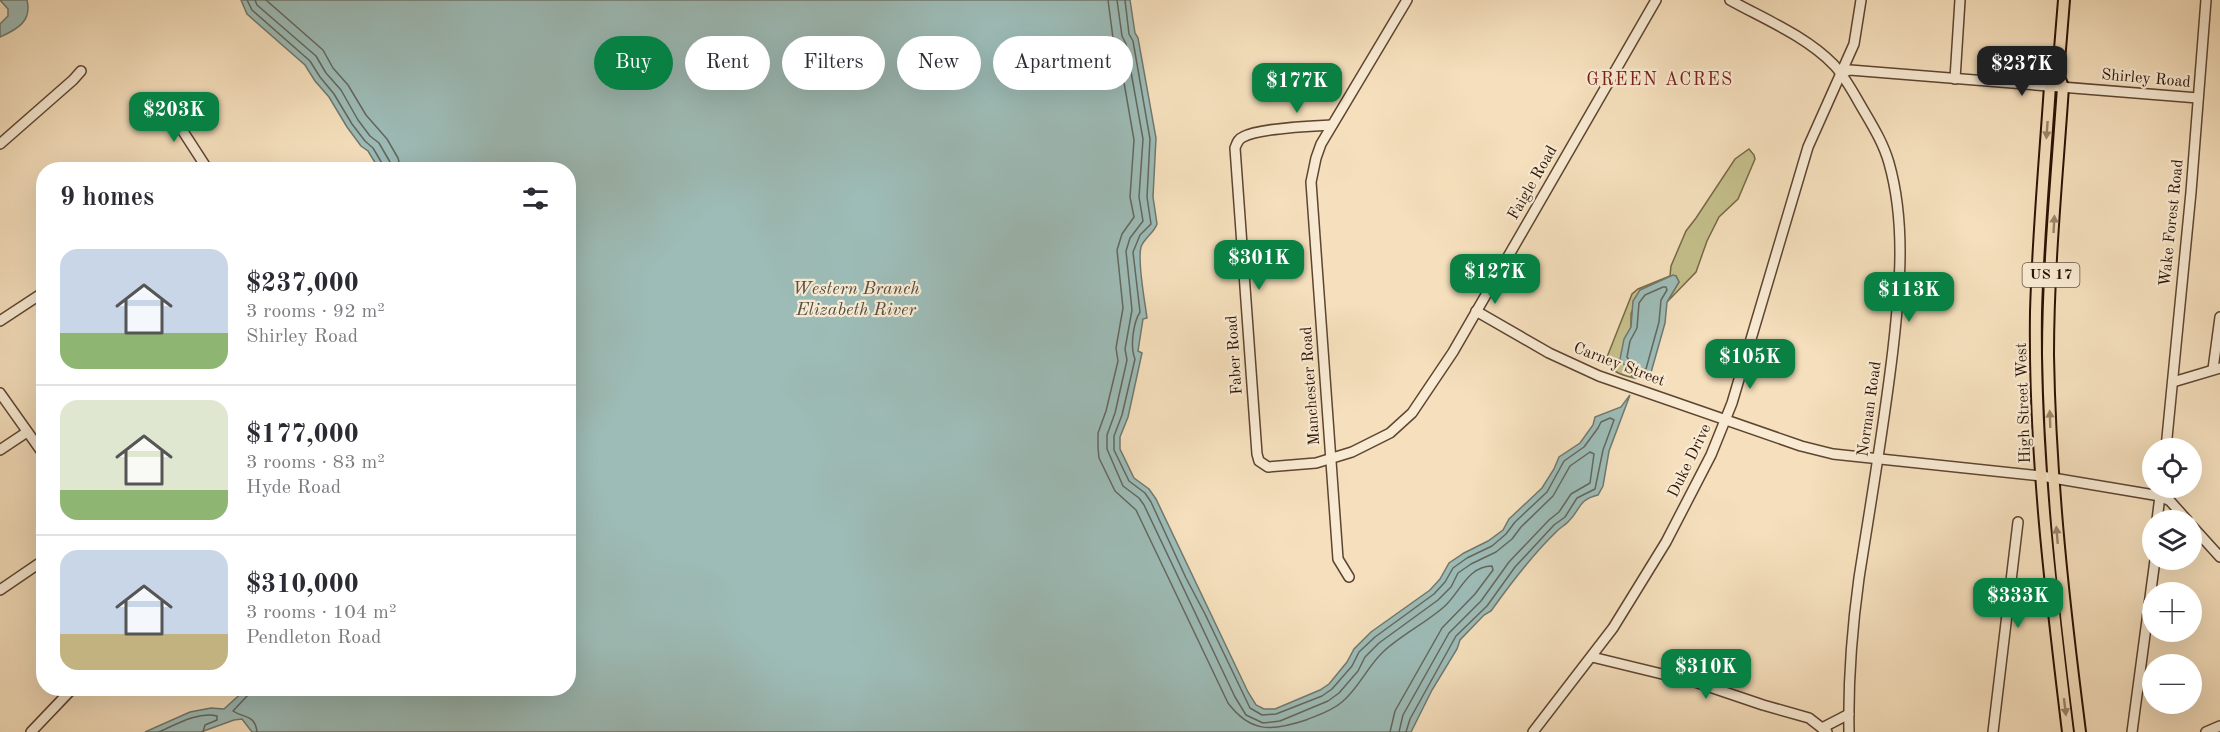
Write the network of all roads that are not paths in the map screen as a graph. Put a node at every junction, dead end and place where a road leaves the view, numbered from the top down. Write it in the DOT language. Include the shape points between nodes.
graph roads {
  1 [pos="1407,0"];
  2 [pos="1656,0"];
  3 [pos="1730,0"];
  4 [pos="1861,0"];
  5 [pos="1960,0"];
  6 [pos="2064,0"];
  7 [pos="2206,0"];
  8 [pos="81,71"];
  9 [pos="1841,73"];
  10 [pos="2058,74"];
  11 [pos="1955,79"];
  12 [pos="2050,86"];
  13 [pos="2063,87"];
  14 [pos="2198,98"];
  15 [pos="164,102"];
  16 [pos="1332,125"];
  17 [pos="0,144"];
  18 [pos="203,162"];
  19 [pos="36,297"];
  20 [pos="1476,311"];
  21 [pos="2220,316"];
  22 [pos="0,321"];
  23 [pos="2217,368"];
  24 [pos="2173,382"];
  25 [pos="0,393"];
  26 [pos="1726,420"];
  27 [pos="27,432"];
  28 [pos="2167,438"];
  29 [pos="36,444"];
  30 [pos="0,450"];
  31 [pos="1257,454"];
  32 [pos="1330,459"];
  33 [pos="1878,459"];
  34 [pos="2041,476"];
  35 [pos="2052,478"];
  36 [pos="2142,490"];
  37 [pos="2167,498"];
  38 [pos="2178,510"];
  39 [pos="2018,522"];
  40 [pos="2203,539"];
  41 [pos="2220,557"];
  42 [pos="36,565"];
  43 [pos="2154,570"];
  44 [pos="1349,577"];
  45 [pos="0,590"];
  46 [pos="1592,657"];
  47 [pos="65,696"];
  48 [pos="1849,714"];
  49 [pos="2220,726"];
  50 [pos="1824,730"];
  51 [pos="31,732"];
  52 [pos="1533,732"];
  53 [pos="1849,732"];
  54 [pos="1992,732"];
  55 [pos="2068,732"];
  56 [pos="2080,732"];
  57 [pos="2132,732"];
  58 [pos="2206,732"];
  1 -- 16 [label="street, Manchester Road"];
  2 -- 20 [label="street, Faigle Road"];
  3 -- 9 [label="street, Norman Road" via="1810,44"];
  4 -- 9 [label="street, Duke Drive" via="1854,45"];
  5 -- 11 [label="street"];
  6 -- 10 [label="main road, High Street West / US 17"];
  7 -- 14 [label="street, Wake Forest Road"];
  8 -- 17 [label="street"];
  9 -- 11 [label="street, Shirley Road" via="1850,70"];
  9 -- 26 [label="street, Duke Drive" via="1796,184"];
  9 -- 33 [label="street, Norman Road" via="1884,147 1897,208 1898,295"];
  10 -- 12 [label="main road, High Street West / US 17"];
  10 -- 13 [label="main road, High Street West / US 17"];
  11 -- 12 [label="street, Shirley Road"];
  12 -- 13 [label="street, Shirley Road"];
  12 -- 34 [label="main road, High Street West / US 17, one-way" via="2036,313"];
  13 -- 14 [label="street, Shirley Road"];
  35 -- 13 [label="main road, High Street West / US 17, one-way" via="2050,290"];
  14 -- 24 [label="street, Wake Forest Road"];
  15 -- 18 [label="street"];
  16 -- 31 [label="street, Faber Road" via="1245,136 1235,151"];
  16 -- 32 [label="street, Manchester Road" via="1316,158 1311,182"];
  19 -- 22 [label="street"];
  20 -- 26 [label="street, Carney Street" via="1576,366"];
  20 -- 32 [label="street, Faigle Road" via="1428,391 1402,424 1372,443"];
  21 -- 23 [label="street"];
  23 -- 24 [label="street"];
  24 -- 28 [label="street, Wake Forest Road"];
  25 -- 27 [label="street"];
  26 -- 33 [label="street, Carney Street" via="1801,446"];
  26 -- 46 [label="street, Duke Drive" via="1666,542"];
  27 -- 29 [label="street"];
  27 -- 30 [label="street"];
  31 -- 32 [label="street, Faigle Road" via="1268,467"];
  32 -- 44 [label="street, Manchester Road" via="1338,559"];
  33 -- 34 [label="street, Carney Street"];
  33 -- 48 [label="street, Norman Road" via="1851,645"];
  34 -- 35 [label="street, Carney Street"];
  34 -- 55 [label="main road, High Street West / US 17, one-way" via="2048,572"];
  35 -- 36 [label="street, Carney Street"];
  56 -- 35 [label="main road, High Street West / US 17, one-way"];
  37 -- 38 [label="street"];
  39 -- 54 [label="street"];
  40 -- 41 [label="street"];
  42 -- 45 [label="street"];
  43 -- 57 [label="street"];
  46 -- 50 [label="street" via="1695,682 1809,718"];
  46 -- 52 [label="street, Duke Drive"];
  47 -- 51 [label="street"];
  48 -- 50 [label="street"];
  48 -- 53 [label="street, Norman Road"];
  49 -- 58 [label="street"];
}
